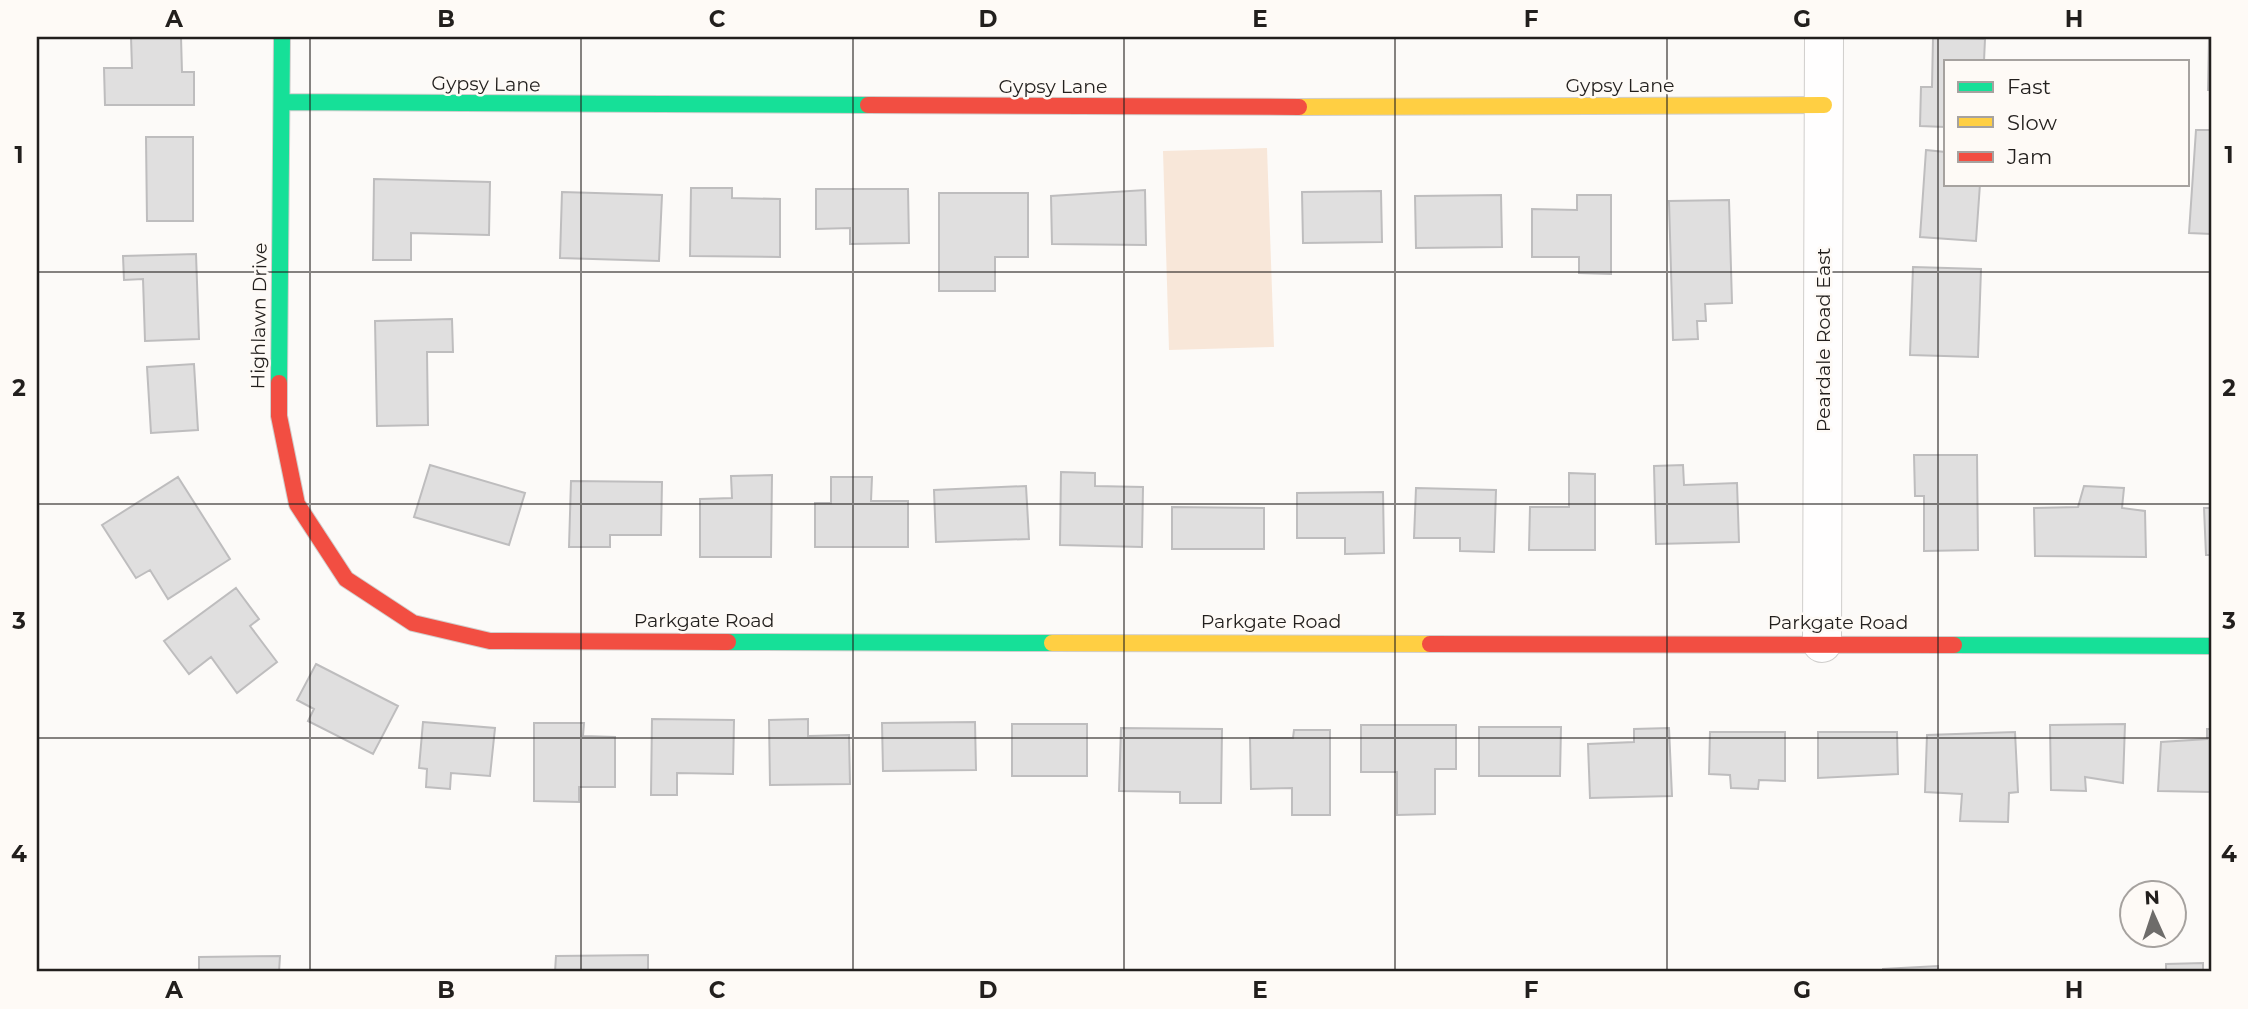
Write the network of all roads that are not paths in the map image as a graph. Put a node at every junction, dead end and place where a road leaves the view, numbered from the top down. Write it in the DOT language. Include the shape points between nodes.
graph roads {
  1 [pos="282,37"];
  2 [pos="1824,37"];
  3 [pos="283,102"];
  4 [pos="1824,105"];
  5 [pos="346,579"];
  6 [pos="1822,643"];
  7 [pos="2211,646"];
  1 -- 3 [label="street, Highlawn Drive"];
  2 -- 4 [label="street, Peardale Road East"];
  3 -- 4 [label="street, Gypsy Lane"];
  3 -- 5 [label="street, Highlawn Drive" via="279,416 297,503"];
  4 -- 6 [label="street, Peardale Road East"];
  5 -- 6 [label="street, Parkgate Road" via="413,623 490,641"];
  6 -- 7 [label="street, Parkgate Road"];
}
